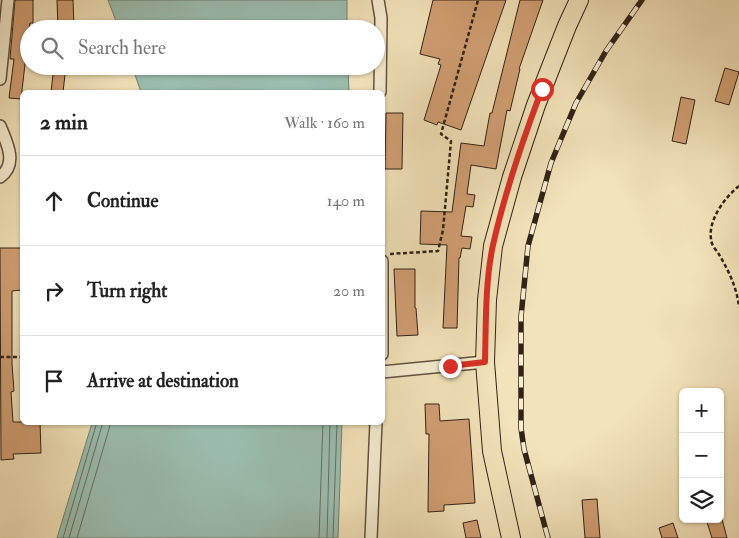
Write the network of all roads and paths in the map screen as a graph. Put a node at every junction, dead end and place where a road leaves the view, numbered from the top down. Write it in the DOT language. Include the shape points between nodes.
graph roads {
  1 [pos="8,0"];
  2 [pos="378,0"];
  3 [pos="478,0"];
  4 [pos="579,0"];
  5 [pos="380,20"];
  6 [pos="380,75"];
  7 [pos="0,79"];
  8 [pos="380,90"];
  9 [pos="0,126"];
  10 [pos="0,177"];
  11 [pos="739,186"];
  12 [pos="385,254"];
  13 [pos="739,307"];
  14 [pos="0,357"];
  15 [pos="20,357"];
  16 [pos="485,362"];
  17 [pos="385,372"];
  18 [pos="376,425"];
  19 [pos="371,538"];
  20 [pos="511,538"];
  1 -- 7 [label="street"];
  2 -- 5 [label="street"];
  3 -- 12 [label="path" via="441,134 451,141 443,230 438,251"];
  4 -- 16 [label="main road" via="536,105 493,246"];
  6 -- 8 [label="street"];
  9 -- 10 [label="street" via="10,151 10,165"];
  11 -- 13 [label="path" via="728,194 719,208 710,240 733,279"];
  14 -- 15 [label="path"];
  16 -- 17 [label="street"];
  16 -- 20 [label="main road" via="492,451"];
  18 -- 19 [label="street"];
}
